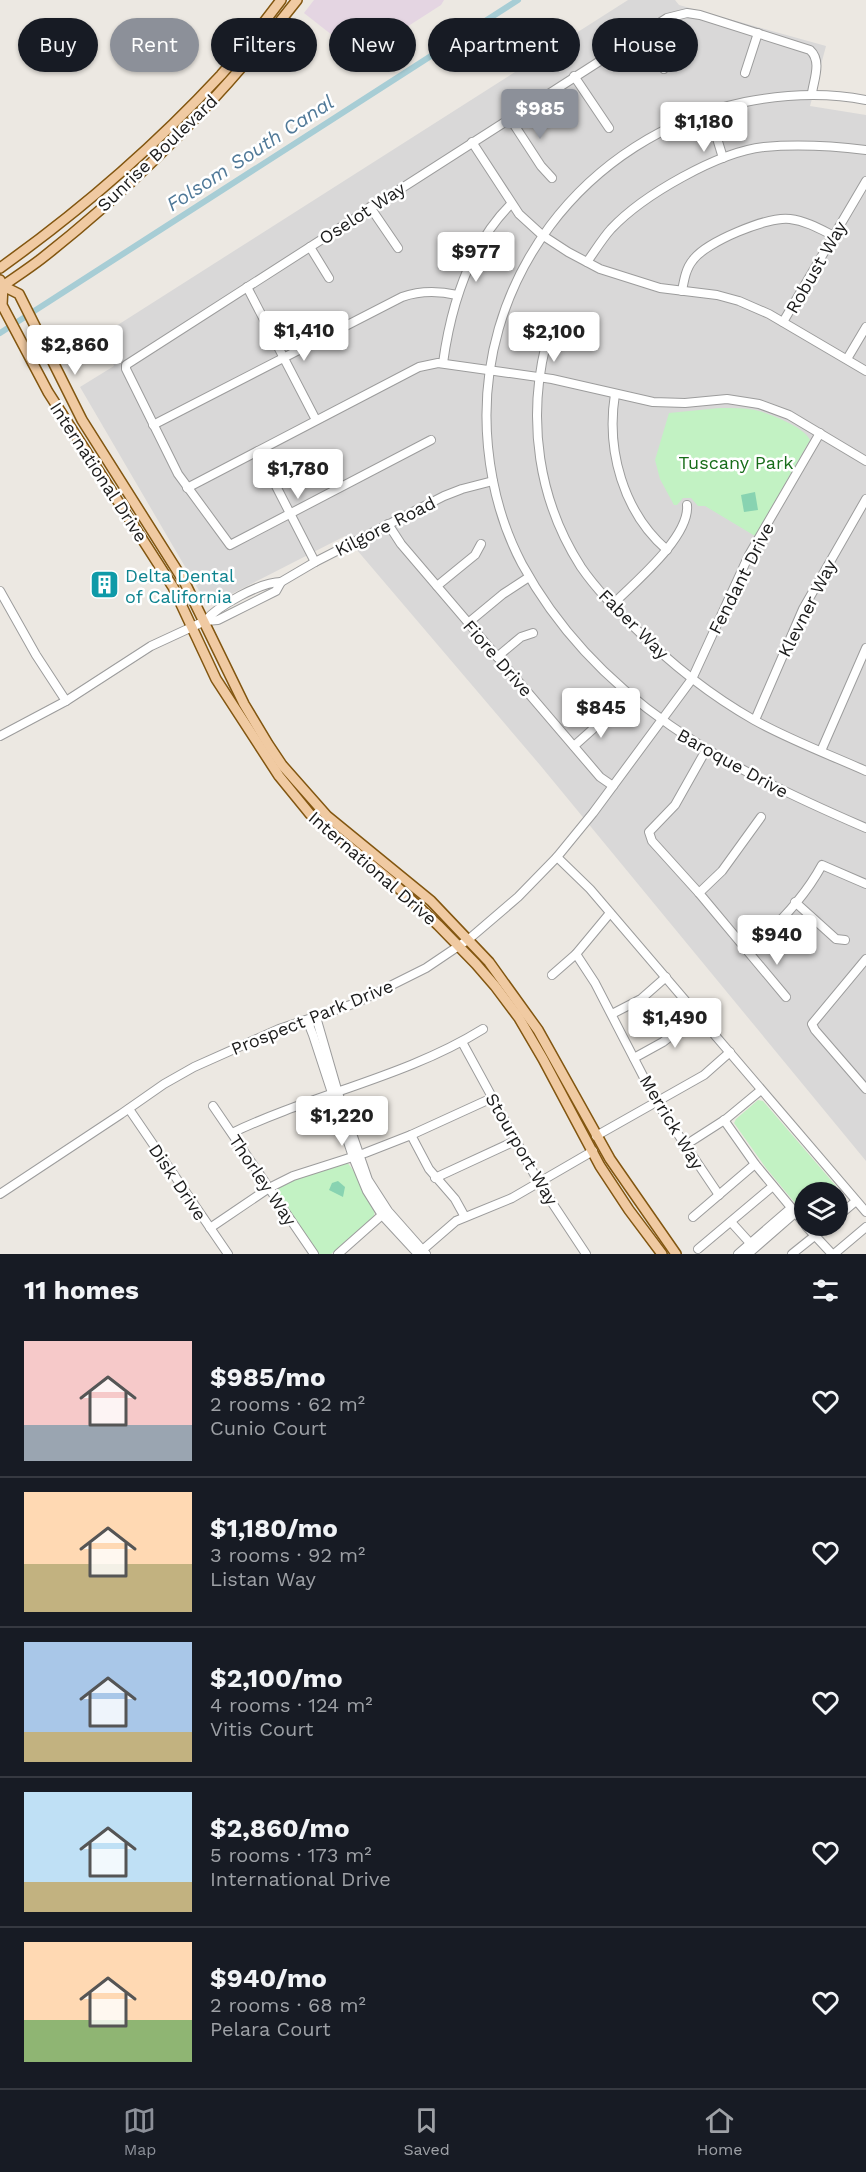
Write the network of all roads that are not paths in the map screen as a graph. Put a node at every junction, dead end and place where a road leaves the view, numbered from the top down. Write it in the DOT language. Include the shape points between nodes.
graph roads {
  1 [pos="284,0"];
  2 [pos="297,0"];
  3 [pos="277,18"];
  4 [pos="283,18"];
  5 [pos="667,18"];
  6 [pos="758,33"];
  7 [pos="592,64"];
  8 [pos="238,72"];
  9 [pos="745,73"];
  10 [pos="574,76"];
  11 [pos="812,93"];
  12 [pos="866,100"];
  13 [pos="709,112"];
  14 [pos="509,117"];
  15 [pos="609,128"];
  16 [pos="472,142"];
  17 [pos="866,150"];
  18 [pos="723,158"];
  19 [pos="552,178"];
  20 [pos="866,181"];
  21 [pos="511,204"];
  22 [pos="370,207"];
  23 [pos="542,235"];
  24 [pos="834,236"];
  25 [pos="310,246"];
  26 [pos="398,248"];
  27 [pos="587,262"];
  28 [pos="0,268"];
  29 [pos="329,278"];
  30 [pos="1,285"];
  31 [pos="246,287"];
  32 [pos="682,291"];
  33 [pos="457,296"];
  34 [pos="783,322"];
  35 [pos="866,327"];
  36 [pos="546,344"];
  37 [pos="284,358"];
  38 [pos="847,359"];
  39 [pos="442,363"];
  40 [pos="489,370"];
  41 [pos="866,370"];
  42 [pos="539,377"];
  43 [pos="615,394"];
  44 [pos="316,420"];
  45 [pos="153,425"];
  46 [pos="820,433"];
  47 [pos="431,440"];
  48 [pos="258,451"];
  49 [pos="866,461"];
  50 [pos="493,481"];
  51 [pos="187,488"];
  52 [pos="866,499"];
  53 [pos="687,505"];
  54 [pos="290,513"];
  55 [pos="388,524"];
  56 [pos="481,544"];
  57 [pos="667,550"];
  58 [pos="315,562"];
  59 [pos="529,577"];
  60 [pos="437,586"];
  61 [pos="0,591"];
  62 [pos="612,605"];
  63 [pos="204,621"];
  64 [pos="468,623"];
  65 [pos="191,627"];
  66 [pos="533,633"];
  67 [pos="866,648"];
  68 [pos="497,657"];
  69 [pos="692,679"];
  70 [pos="66,702"];
  71 [pos="602,712"];
  72 [pos="755,720"];
  73 [pos="661,721"];
  74 [pos="0,736"];
  75 [pos="574,746"];
  76 [pos="706,750"];
  77 [pos="821,751"];
  78 [pos="268,760"];
  79 [pos="866,771"];
  80 [pos="613,786"];
  81 [pos="308,795"];
  82 [pos="295,796"];
  83 [pos="761,818"];
  84 [pos="866,828"];
  85 [pos="341,829"];
  86 [pos="557,857"];
  87 [pos="866,884"];
  88 [pos="699,893"];
  89 [pos="795,902"];
  90 [pos="610,913"];
  91 [pos="469,939"];
  92 [pos="845,940"];
  93 [pos="458,946"];
  94 [pos="748,951"];
  95 [pos="576,954"];
  96 [pos="866,960"];
  97 [pos="552,975"];
  98 [pos="666,977"];
  99 [pos="786,997"];
  100 [pos="612,1014"];
  101 [pos="698,1015"];
  102 [pos="316,1017"];
  103 [pos="306,1020"];
  104 [pos="483,1029"];
  105 [pos="462,1042"];
  106 [pos="730,1052"];
  107 [pos="634,1058"];
  108 [pos="866,1089"];
  109 [pos="761,1090"];
  110 [pos="335,1094"];
  111 [pos="492,1098"];
  112 [pos="657,1103"];
  113 [pos="213,1106"];
  114 [pos="129,1109"];
  115 [pos="724,1120"];
  116 [pos="232,1133"];
  117 [pos="411,1135"];
  118 [pos="596,1136"];
  119 [pos="515,1141"];
  120 [pos="684,1146"];
  121 [pos="593,1151"];
  122 [pos="356,1156"];
  123 [pos="754,1164"];
  124 [pos="435,1178"];
  125 [pos="539,1183"];
  126 [pos="773,1186"];
  127 [pos="269,1188"];
  128 [pos="0,1194"];
  129 [pos="719,1195"];
  130 [pos="856,1201"];
  131 [pos="848,1208"];
  132 [pos="793,1211"];
  133 [pos="866,1212"];
  134 [pos="382,1215"];
  135 [pos="465,1217"];
  136 [pos="693,1217"];
  137 [pos="731,1222"];
  138 [pos="866,1227"];
  139 [pos="210,1228"];
  140 [pos="814,1236"];
  141 [pos="816,1236"];
  142 [pos="698,1249"];
  143 [pos="753,1250"];
  144 [pos="421,1253"];
  145 [pos="228,1254"];
  146 [pos="314,1254"];
  147 [pos="338,1254"];
  148 [pos="586,1254"];
  149 [pos="662,1254"];
  150 [pos="676,1254"];
  151 [pos="738,1254"];
  152 [pos="792,1254"];
  153 [pos="833,1254"];
  1 -- 3 [label="main road" via="285,8"];
  1 -- 28 [label="main road, Sunrise Boulevard" via="221,75 124,171"];
  2 -- 4 [label="main road, Sunrise Boulevard"];
  5 -- 6 [label="street, Oselot Way" via="687,13 700,15"];
  6 -- 9 [label="street"];
  6 -- 11 [label="street, Oselot Way" via="816,55"];
  7 -- 10 [label="street, Oselot Way"];
  8 -- 30 [label="main road, Sunrise Boulevard" via="98,211 39,261"];
  10 -- 14 [label="street, Oselot Way"];
  10 -- 15 [label="street"];
  11 -- 12 [label="street, Baroque Drive"];
  11 -- 13 [label="street, Baroque Drive" via="755,100"];
  13 -- 18 [label="street"];
  13 -- 23 [label="street, Baroque Drive" via="653,136 597,174"];
  14 -- 16 [label="street, Oselot Way"];
  14 -- 19 [label="street"];
  16 -- 21 [label="street"];
  16 -- 22 [label="street, Oselot Way"];
  17 -- 18 [label="street" via="833,146 763,147"];
  18 -- 27 [label="street" via="645,200 611,229"];
  20 -- 24 [label="street, Robust Way"];
  21 -- 23 [label="street"];
  21 -- 33 [label="street" via="487,232"];
  22 -- 25 [label="street, Oselot Way"];
  22 -- 26 [label="street"];
  23 -- 27 [label="street"];
  23 -- 40 [label="street, Baroque Drive" via="512,288"];
  24 -- 32 [label="street" via="787,219 729,235 694,257"];
  24 -- 34 [label="street, Robust Way"];
  25 -- 29 [label="street"];
  25 -- 31 [label="street, Oselot Way"];
  27 -- 32 [label="street" via="660,288"];
  30 -- 63 [label="main road, International Drive" via="19,294 82,420 168,554"];
  30 -- 65 [label="main road, International Drive" via="3,304 26,352 75,436 173,587"];
  31 -- 37 [label="street"];
  31 -- 45 [label="street, Oselot Way" via="126,364"];
  32 -- 34 [label="street" via="739,301"];
  33 -- 37 [label="street" via="418,293 402,297"];
  33 -- 39 [label="street"];
  34 -- 38 [label="street"];
  35 -- 38 [label="street"];
  36 -- 42 [label="street, Faber Way"];
  37 -- 44 [label="street"];
  37 -- 45 [label="street"];
  38 -- 41 [label="street"];
  39 -- 40 [label="street"];
  39 -- 44 [label="street" via="419,367"];
  40 -- 42 [label="street"];
  40 -- 50 [label="street, Baroque Drive" via="487,436"];
  42 -- 43 [label="street"];
  42 -- 62 [label="street, Faber Way" via="538,448 551,506 569,546"];
  43 -- 46 [label="street" via="669,403 748,401 780,411"];
  43 -- 57 [label="street" via="612,435 619,475 636,512"];
  44 -- 48 [label="street"];
  45 -- 51 [label="street, Oselot Way"];
  46 -- 49 [label="street"];
  46 -- 69 [label="street, Fendant Drive" via="749,555"];
  47 -- 54 [label="street"];
  48 -- 51 [label="street"];
  48 -- 54 [label="street"];
  50 -- 55 [label="street, Kilgore Road" via="444,496"];
  50 -- 59 [label="street, Baroque Drive" via="508,534"];
  51 -- 54 [label="street, Oselot Way" via="230,545"];
  52 -- 72 [label="street, Klevner Way" via="803,609"];
  53 -- 57 [label="street" via="680,530"];
  54 -- 58 [label="street"];
  55 -- 58 [label="street, Kilgore Road"];
  55 -- 60 [label="street, Fiore Drive"];
  56 -- 60 [label="street" via="475,555"];
  57 -- 62 [label="street"];
  58 -- 63 [label="street, Kilgore Road" via="281,582 276,591 218,620"];
  59 -- 64 [label="street"];
  59 -- 73 [label="street, Baroque Drive" via="591,659"];
  60 -- 64 [label="street, Fiore Drive"];
  61 -- 70 [label="street"];
  62 -- 69 [label="street, Faber Way"];
  63 -- 65 [label="street, Kilgore Road"];
  63 -- 81 [label="main road, International Drive" via="256,725"];
  64 -- 68 [label="street, Fiore Drive"];
  65 -- 70 [label="street, Kilgore Road" via="151,646"];
  65 -- 78 [label="main road, International Drive" via="216,679"];
  66 -- 68 [label="street"];
  67 -- 77 [label="street"];
  68 -- 75 [label="street, Fiore Drive"];
  69 -- 72 [label="street, Faber Way"];
  69 -- 73 [label="street, Fendant Drive"];
  70 -- 74 [label="street, Kilgore Road"];
  71 -- 75 [label="street" via="593,729"];
  72 -- 77 [label="street, Faber Way"];
  73 -- 76 [label="street, Baroque Drive"];
  73 -- 80 [label="street, Prospect Park Drive"];
  75 -- 80 [label="street, Fiore Drive" via="600,777"];
  76 -- 84 [label="street, Baroque Drive" via="788,794"];
  76 -- 88 [label="street" via="675,805 649,832 652,841"];
  77 -- 79 [label="street, Faber Way"];
  78 -- 81 [label="main road" via="295,789"];
  78 -- 82 [label="main road, International Drive"];
  80 -- 86 [label="street, Prospect Park Drive"];
  81 -- 85 [label="main road, International Drive"];
  82 -- 85 [label="main road" via="330,825"];
  82 -- 93 [label="main road, International Drive" via="310,814 391,881"];
  83 -- 88 [label="street" via="722,871"];
  85 -- 91 [label="main road, International Drive" via="415,887"];
  86 -- 90 [label="street"];
  86 -- 91 [label="street, Prospect Park Drive"];
  87 -- 89 [label="street" via="822,866"];
  88 -- 94 [label="street"];
  89 -- 92 [label="street" via="837,939"];
  89 -- 94 [label="street"];
  90 -- 95 [label="street"];
  90 -- 98 [label="street"];
  91 -- 93 [label="street, Prospect Park Drive"];
  91 -- 118 [label="main road, International Drive" via="526,1012"];
  93 -- 102 [label="street, Prospect Park Drive" via="380,993"];
  93 -- 121 [label="main road, International Drive" via="519,1018"];
  94 -- 99 [label="street"];
  95 -- 97 [label="street"];
  95 -- 100 [label="street, Merrick Way"];
  96 -- 108 [label="street" via="812,1024"];
  98 -- 100 [label="street" via="641,999"];
  98 -- 101 [label="street"];
  100 -- 107 [label="street, Merrick Way"];
  101 -- 106 [label="street"];
  101 -- 107 [label="street"];
  102 -- 103 [label="street, Prospect Park Drive"];
  102 -- 110 [label="street"];
  103 -- 110 [label="street"];
  103 -- 114 [label="street, Prospect Park Drive" via="209,1060 164,1084"];
  104 -- 105 [label="street"];
  105 -- 110 [label="street"];
  105 -- 111 [label="street, Stourport Way"];
  106 -- 109 [label="street"];
  106 -- 112 [label="street" via="704,1075"];
  107 -- 112 [label="street, Merrick Way"];
  109 -- 115 [label="street"];
  109 -- 130 [label="street"];
  110 -- 116 [label="street"];
  110 -- 122 [label="street"];
  111 -- 117 [label="street"];
  111 -- 119 [label="street, Stourport Way"];
  112 -- 118 [label="street"];
  112 -- 120 [label="street, Merrick Way"];
  113 -- 116 [label="street, Thorley Way"];
  114 -- 128 [label="street, Prospect Park Drive"];
  114 -- 139 [label="street, Disk Drive"];
  115 -- 120 [label="street"];
  115 -- 123 [label="street"];
  116 -- 127 [label="street, Thorley Way"];
  117 -- 122 [label="street"];
  117 -- 124 [label="street"];
  118 -- 150 [label="main road, International Drive"];
  119 -- 124 [label="street"];
  119 -- 125 [label="street, Stourport Way"];
  120 -- 129 [label="street, Merrick Way"];
  121 -- 125 [label="street"];
  121 -- 149 [label="main road, International Drive"];
  122 -- 127 [label="street"];
  122 -- 134 [label="street" via="366,1191"];
  122 -- 144 [label="street" via="382,1203"];
  123 -- 126 [label="street"];
  123 -- 129 [label="street"];
  124 -- 135 [label="street"];
  125 -- 135 [label="street"];
  125 -- 148 [label="street, Stourport Way"];
  126 -- 132 [label="street"];
  126 -- 137 [label="street"];
  127 -- 139 [label="street"];
  127 -- 146 [label="street, Thorley Way"];
  129 -- 136 [label="street"];
  130 -- 131 [label="street"];
  130 -- 133 [label="street"];
  132 -- 143 [label="street"];
  134 -- 144 [label="street"];
  134 -- 147 [label="street"];
  135 -- 144 [label="street"];
  137 -- 142 [label="street"];
  137 -- 143 [label="street"];
  138 -- 153 [label="street"];
  139 -- 145 [label="street, Disk Drive"];
  140 -- 152 [label="street"];
  141 -- 153 [label="street"];
  143 -- 151 [label="street"];
}
